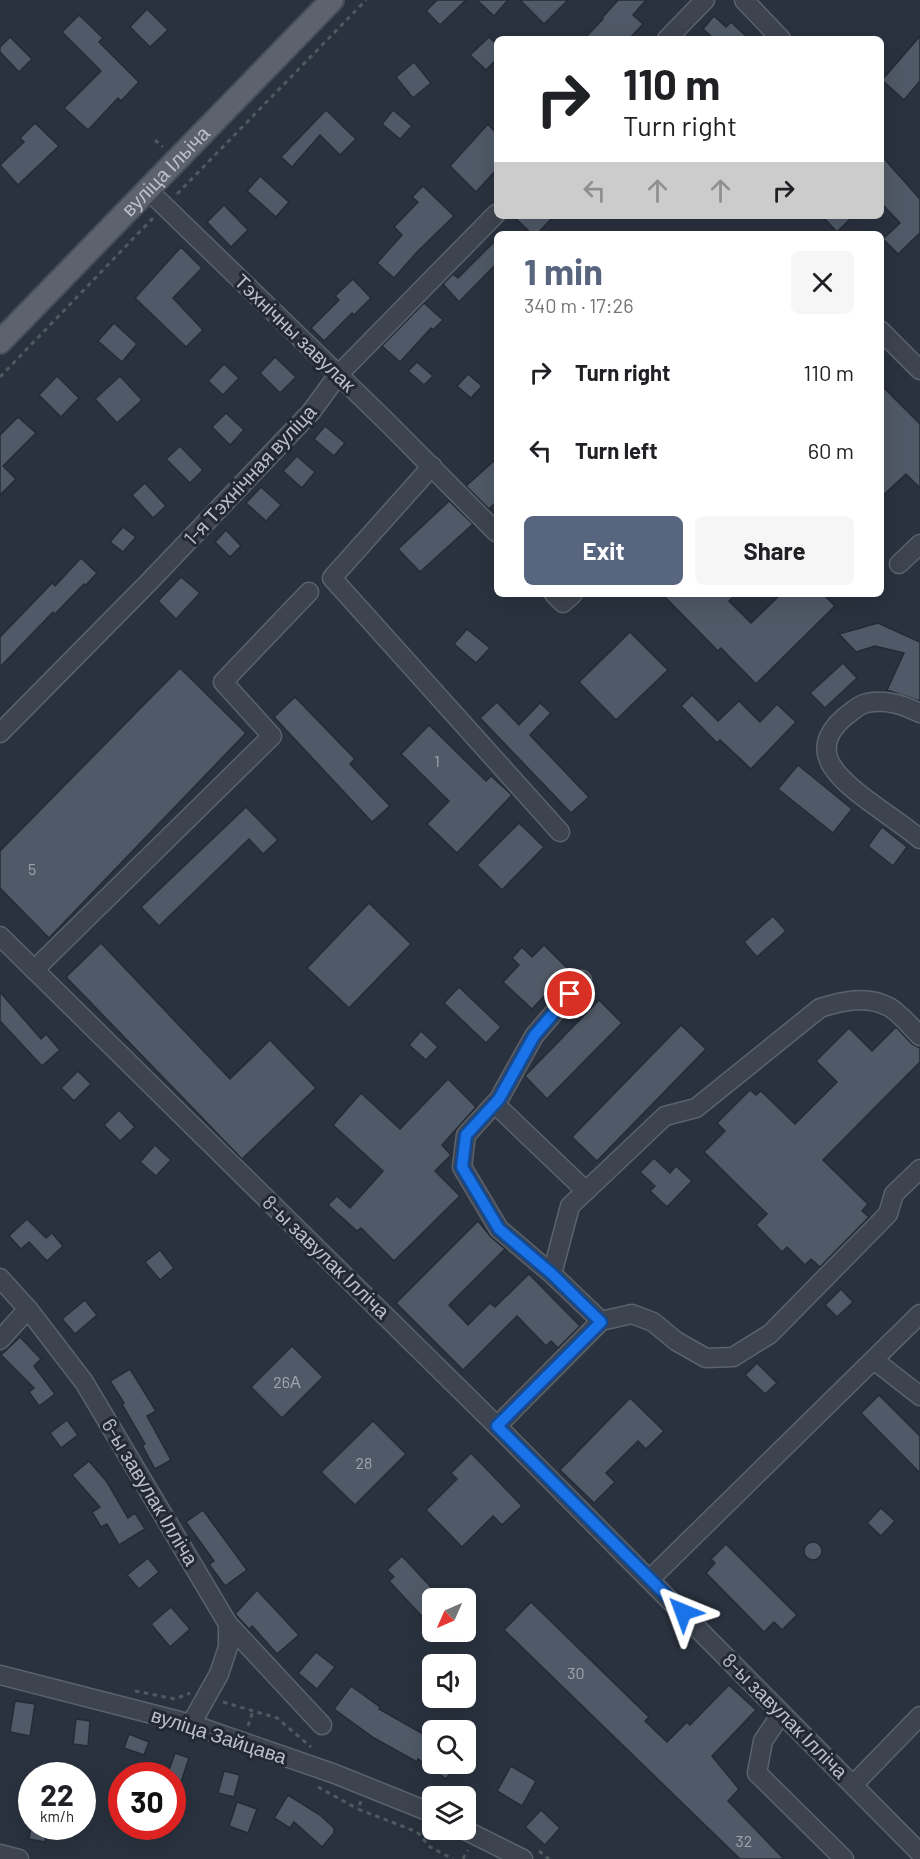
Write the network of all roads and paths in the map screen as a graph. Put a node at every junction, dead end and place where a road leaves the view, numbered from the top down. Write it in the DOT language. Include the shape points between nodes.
graph roads {
  1 [pos="332,0"];
  2 [pos="366,0"];
  3 [pos="705,0"];
  4 [pos="744,0"];
  5 [pos="670,36"];
  6 [pos="778,36"];
  7 [pos="148,190"];
  8 [pos="165,206"];
  9 [pos="494,216"];
  10 [pos="884,334"];
  11 [pos="0,342"];
  12 [pos="920,370"];
  13 [pos="338,375"];
  14 [pos="0,377"];
  15 [pos="437,471"];
  16 [pos="494,530"];
  17 [pos="920,544"];
  18 [pos="899,564"];
  19 [pos="309,592"];
  20 [pos="557,597"];
  21 [pos="569,597"];
  22 [pos="920,713"];
  23 [pos="0,733"];
  24 [pos="560,832"];
  25 [pos="918,833"];
  26 [pos="0,936"];
  27 [pos="33,970"];
  28 [pos="582,980"];
  29 [pos="920,1036"];
  30 [pos="495,1104"];
  31 [pos="920,1168"];
  32 [pos="586,1191"];
  33 [pos="552,1274"];
  34 [pos="0,1278"];
  35 [pos="28,1309"];
  36 [pos="920,1314"];
  37 [pos="601,1322"];
  38 [pos="0,1340"];
  39 [pos="874,1360"];
  40 [pos="920,1396"];
  41 [pos="497,1426"];
  42 [pos="650,1579"];
  43 [pos="228,1624"];
  44 [pos="0,1675"];
  45 [pos="129,1689"];
  46 [pos="207,1693"];
  47 [pos="781,1714"];
  48 [pos="920,1716"];
  49 [pos="191,1724"];
  50 [pos="322,1725"];
  51 [pos="315,1751"];
  52 [pos="853,1785"];
  53 [pos="422,1809"];
  54 [pos="476,1836"];
  55 [pos="430,1847"];
  56 [pos="0,1854"];
  57 [pos="917,1855"];
  58 [pos="19,1859"];
  59 [pos="453,1859"];
  60 [pos="523,1859"];
  61 [pos="844,1859"];
  1 -- 7 [label="main road, вуліца Ільіча"];
  2 -- 8 [label="path"];
  3 -- 5 [label="street"];
  4 -- 6 [label="street"];
  7 -- 8 [label="street, Тэхнічны завулак"];
  7 -- 11 [label="main road, вуліца Ільіча"];
  8 -- 13 [label="street, Тэхнічны завулак"];
  8 -- 14 [label="path"];
  9 -- 13 [label="street, 1-я Тэхнічная вуліца"];
  10 -- 12 [label="street"];
  13 -- 15 [label="street, Тэхнічны завулак"];
  13 -- 23 [label="street, 1-я Тэхнічная вуліца" via="311,412"];
  15 -- 16 [label="street, Тэхнічны завулак"];
  15 -- 24 [label="street" via="332,578"];
  17 -- 18 [label="street"];
  19 -- 27 [label="street" via="223,682 272,736"];
  20 -- 21 [label="street" via="562,603"];
  22 -- 25 [label="street" via="884,701 864,703 842,719 826,745 826,755 842,780"];
  26 -- 27 [label="street, 8-ы завулак Ілліча"];
  27 -- 41 [label="street, 8-ы завулак Ілліча"];
  28 -- 30 [label="street" via="534,1036"];
  29 -- 32 [label="street" via="889,1007 863,1000 820,1008 696,1108 665,1116"];
  30 -- 32 [label="street"];
  30 -- 33 [label="street" via="466,1135 462,1167 499,1229"];
  31 -- 37 [label="street" via="894,1194 888,1214 770,1334 733,1357 706,1358 653,1322 632,1314"];
  32 -- 33 [label="street" via="570,1206"];
  33 -- 37 [label="street"];
  34 -- 35 [label="street, 6-ы завулак Ілліча"];
  35 -- 38 [label="street"];
  35 -- 43 [label="street, 6-ы завулак Ілліча" via="84,1382"];
  36 -- 39 [label="street"];
  37 -- 41 [label="street"];
  39 -- 40 [label="street"];
  39 -- 42 [label="street"];
  41 -- 42 [label="street, 8-ы завулак Ілліча"];
  42 -- 47 [label="street, 8-ы завулак Ілліча"];
  43 -- 46 [label="street" via="228,1647 219,1674"];
  43 -- 50 [label="street, 6-ы завулак Ілліча"];
  44 -- 49 [label="street, вуліца Зайцава"];
  45 -- 46 [label="path" via="175,1699 196,1691"];
  46 -- 49 [label="street"];
  46 -- 51 [label="path" via="225,1703 277,1718"];
  47 -- 52 [label="street, 8-ы завулак Ілліча"];
  47 -- 61 [label="street" via="763,1741 757,1773"];
  48 -- 52 [label="street"];
  49 -- 53 [label="street, вуліца Зайцава"];
  52 -- 57 [label="street, 8-ы завулак Ілліча"];
  54 -- 60 [label="street"];
  55 -- 59 [label="path"];
  56 -- 58 [label="street"];
}
